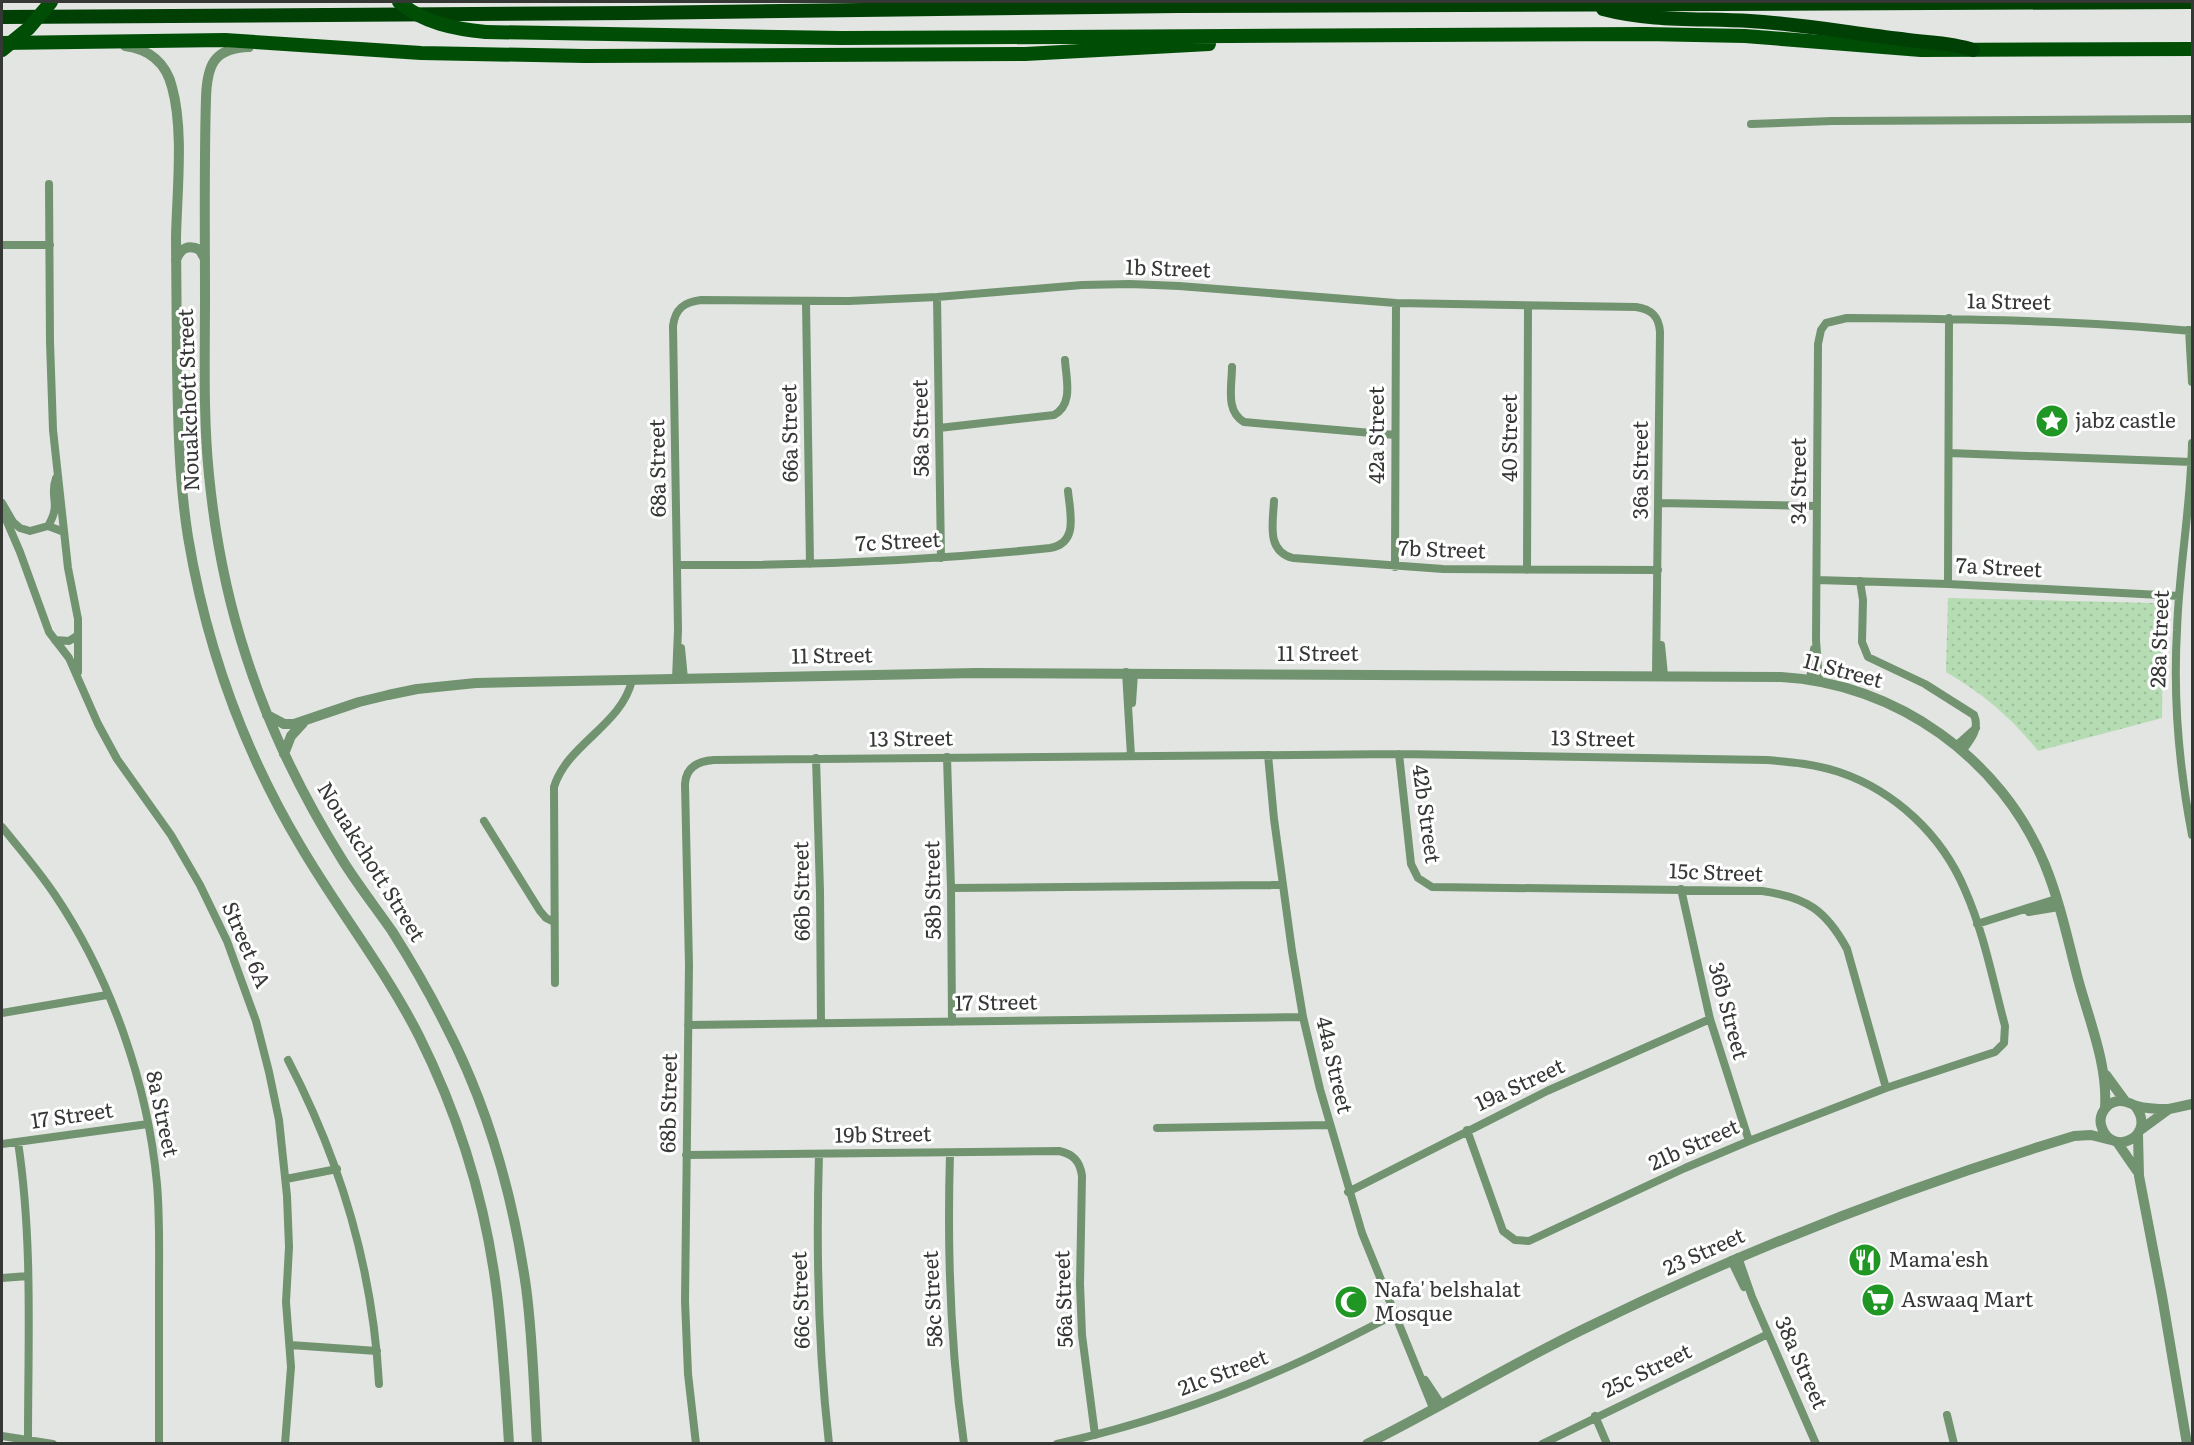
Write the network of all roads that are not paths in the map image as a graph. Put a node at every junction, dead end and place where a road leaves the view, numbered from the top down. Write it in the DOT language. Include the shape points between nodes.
graph roads {
  1 [pos="51,2"];
  2 [pos="399,2"];
  3 [pos="2193,2"];
  4 [pos="1587,4"];
  5 [pos="2,17"];
  6 [pos="1319,36"];
  7 [pos="2,43"];
  8 [pos="68,43"];
  9 [pos="300,46"];
  10 [pos="2193,49"];
  11 [pos="2,50"];
  12 [pos="1973,50"];
  13 [pos="2193,119"];
  14 [pos="1751,124"];
  15 [pos="49,184"];
  16 [pos="2,245"];
  17 [pos="50,245"];
  18 [pos="176,260"];
  19 [pos="206,262"];
  20 [pos="936,297"];
  21 [pos="806,302"];
  22 [pos="1396,303"];
  23 [pos="1528,306"];
  24 [pos="680,307"];
  25 [pos="1655,314"];
  26 [pos="1949,318"];
  27 [pos="1826,323"];
  28 [pos="2191,331"];
  29 [pos="1065,360"];
  30 [pos="1232,367"];
  31 [pos="2193,382"];
  32 [pos="939,428"];
  33 [pos="1395,435"];
  34 [pos="2193,443"];
  35 [pos="1949,453"];
  36 [pos="2192,462"];
  37 [pos="58,475"];
  38 [pos="1068,491"];
  39 [pos="1274,501"];
  40 [pos="2,502"];
  41 [pos="1659,503"];
  42 [pos="1817,506"];
  43 [pos="2,510"];
  44 [pos="48,526"];
  45 [pos="30,531"];
  46 [pos="64,532"];
  47 [pos="20,552"];
  48 [pos="941,558"];
  49 [pos="810,564"];
  50 [pos="677,565"];
  51 [pos="1395,567"];
  52 [pos="1527,570"];
  53 [pos="1658,570"];
  54 [pos="1817,580"];
  55 [pos="1864,581"];
  56 [pos="1948,584"];
  57 [pos="2179,596"];
  58 [pos="78,635"];
  59 [pos="54,640"];
  60 [pos="1130,673"];
  61 [pos="1660,675"];
  62 [pos="680,679"];
  63 [pos="632,680"];
  64 [pos="1815,680"];
  65 [pos="82,687"];
  66 [pos="267,715"];
  67 [pos="303,723"];
  68 [pos="1960,748"];
  69 [pos="285,754"];
  70 [pos="1399,754"];
  71 [pos="1268,755"];
  72 [pos="1131,756"];
  73 [pos="947,757"];
  74 [pos="816,758"];
  75 [pos="693,766"];
  76 [pos="484,821"];
  77 [pos="2,827"];
  78 [pos="2193,835"];
  79 [pos="1418,878"];
  80 [pos="1282,885"];
  81 [pos="951,888"];
  82 [pos="1681,890"];
  83 [pos="2058,903"];
  84 [pos="554,922"];
  85 [pos="1977,924"];
  86 [pos="555,983"];
  87 [pos="107,995"];
  88 [pos="2,1013"];
  89 [pos="1304,1017"];
  90 [pos="1710,1019"];
  91 [pos="952,1022"];
  92 [pos="821,1023"];
  93 [pos="688,1025"];
  94 [pos="2004,1043"];
  95 [pos="288,1060"];
  96 [pos="2104,1072"];
  97 [pos="1886,1088"];
  98 [pos="2130,1104"];
  99 [pos="2193,1104"];
  100 [pos="2169,1109"];
  101 [pos="2103,1113"];
  102 [pos="148,1124"];
  103 [pos="1329,1125"];
  104 [pos="1157,1128"];
  105 [pos="1467,1130"];
  106 [pos="2138,1132"];
  107 [pos="2074,1136"];
  108 [pos="1749,1141"];
  109 [pos="2114,1141"];
  110 [pos="18,1142"];
  111 [pos="2,1144"];
  112 [pos="950,1153"];
  113 [pos="819,1154"];
  114 [pos="686,1155"];
  115 [pos="1078,1161"];
  116 [pos="337,1169"];
  117 [pos="2139,1176"];
  118 [pos="286,1179"];
  119 [pos="1348,1192"];
  120 [pos="1734,1259"];
  121 [pos="28,1276"];
  122 [pos="2,1278"];
  123 [pos="1394,1316"];
  124 [pos="1768,1334"];
  125 [pos="290,1345"];
  126 [pos="377,1351"];
  127 [pos="379,1384"];
  128 [pos="1437,1406"];
  129 [pos="1947,1415"];
  130 [pos="1595,1416"];
  131 [pos="1095,1435"];
  132 [pos="2,1436"];
  133 [pos="28,1440"];
  134 [pos="53,1443"];
  135 [pos="159,1443"];
  136 [pos="285,1443"];
  137 [pos="509,1443"];
  138 [pos="537,1443"];
  139 [pos="696,1443"];
  140 [pos="829,1443"];
  141 [pos="964,1443"];
  142 [pos="1057,1443"];
  143 [pos="1367,1443"];
  144 [pos="1542,1443"];
  145 [pos="1607,1443"];
  146 [pos="1816,1443"];
  147 [pos="1954,1443"];
  148 [pos="2187,1443"];
  1 -- 11 [label="main road, bridge" via="29,28"];
  2 -- 6 [label="main road, bridge" via="430,20 486,32 777,38"];
  3 -- 4 [label="highway"];
  4 -- 5 [label="highway"];
  4 -- 12 [label="highway" via="1644,17 1796,24"];
  6 -- 9 [label="main road" via="1025,54 585,56"];
  6 -- 12 [label="main road" via="1693,34"];
  7 -- 8 [label="main road"];
  8 -- 9 [label="main road" via="199,40"];
  8 -- 18 [label="street, Nouakchott Street" via="144,50 167,72 178,130"];
  9 -- 19 [label="street, Nouakchott Street" via="230,48 214,61 209,71"];
  10 -- 12 [label="main road"];
  13 -- 14 [label="street"];
  15 -- 17 [label="street"];
  16 -- 17 [label="street"];
  17 -- 37 [label="street" via="51,381"];
  18 -- 19 [label="street" via="189,247 200,250"];
  18 -- 137 [label="street, Nouakchott Street" via="181,474 199,594 215,652 234,710 276,803 318,876 394,991 433,1067 461,1136 489,1239"];
  19 -- 66 [label="street, Nouakchott Street" via="208,473 216,535 246,656"];
  20 -- 21 [label="street, 1b Street"];
  20 -- 22 [label="street, 1b Street" via="1041,287 1130,285"];
  20 -- 32 [label="street, 58a Street"];
  21 -- 24 [label="street, 1b Street" via="701,300"];
  21 -- 49 [label="street, 66a Street"];
  22 -- 23 [label="street, 1b Street"];
  22 -- 33 [label="street, 42a Street"];
  23 -- 25 [label="street, 1b Street" via="1636,307"];
  23 -- 52 [label="street, 40 Street"];
  24 -- 50 [label="street, 68a Street" via="673,326"];
  25 -- 41 [label="street, 36a Street" via="1660,332"];
  26 -- 27 [label="street, 1a Street" via="1847,318"];
  26 -- 28 [label="street, 1a Street" via="2069,321"];
  26 -- 35 [label="street"];
  27 -- 42 [label="street, 34 Street" via="1818,344"];
  28 -- 31 [label="street"];
  29 -- 32 [label="street" via="1067,400 1054,416"];
  30 -- 33 [label="street" via="1232,407 1244,422"];
  32 -- 48 [label="street, 58a Street"];
  33 -- 51 [label="street, 42a Street"];
  34 -- 36 [label="street, 28a Street"];
  35 -- 36 [label="street"];
  35 -- 56 [label="street"];
  36 -- 57 [label="street, 28a Street"];
  37 -- 44 [label="street" via="54,488 56,512"];
  37 -- 46 [label="street"];
  38 -- 48 [label="street, 7c Street" via="1071,532 1063,544"];
  39 -- 51 [label="street, 7b Street" via="1273,539 1286,556"];
  40 -- 45 [label="street" via="12,522"];
  41 -- 42 [label="street"];
  41 -- 53 [label="street, 36a Street"];
  42 -- 54 [label="street, 34 Street"];
  43 -- 47 [label="street, Street 6A"];
  44 -- 45 [label="street"];
  44 -- 46 [label="street"];
  45 -- 47 [label="street"];
  46 -- 58 [label="street"];
  47 -- 59 [label="street, Street 6A"];
  48 -- 49 [label="street, 7c Street"];
  49 -- 50 [label="street, 7c Street"];
  50 -- 62 [label="street, 68a Street"];
  51 -- 52 [label="street, 7b Street"];
  52 -- 53 [label="street, 7b Street"];
  53 -- 61 [label="street, 36a Street"];
  54 -- 55 [label="street, 7a Street"];
  54 -- 64 [label="street, 34 Street"];
  55 -- 56 [label="street, 7a Street"];
  55 -- 68 [label="street" via="1862,642 1868,657 1970,711 1977,720 1976,728"];
  56 -- 57 [label="street, 7a Street"];
  57 -- 78 [label="street, 28a Street" via="2178,734"];
  58 -- 59 [label="street" via="65,641"];
  58 -- 65 [label="street" via="77,665"];
  59 -- 65 [label="street, Street 6A" via="69,658"];
  60 -- 61 [label="street, 11 Street"];
  60 -- 62 [label="street, 11 Street"];
  60 -- 72 [label="street"];
  61 -- 64 [label="street, 11 Street"];
  62 -- 63 [label="street, 11 Street"];
  63 -- 67 [label="street, 11 Street" via="476,683 417,689 359,702"];
  63 -- 84 [label="street" via="623,702 556,779"];
  64 -- 68 [label="street, 11 Street" via="1891,704"];
  65 -- 118 [label="street, Street 6A" via="107,742 184,858 231,950 263,1046 279,1120"];
  66 -- 67 [label="street, 11 Street" via="284,724"];
  66 -- 69 [label="street, Nouakchott Street"];
  67 -- 69 [label="street" via="291,736"];
  68 -- 83 [label="street, 11 Street" via="2003,793 2029,832"];
  69 -- 138 [label="street, Nouakchott Street" via="344,862 420,977 456,1047 490,1129 522,1259"];
  70 -- 71 [label="street, 13 Street"];
  70 -- 79 [label="street, 42b Street" via="1410,856"];
  70 -- 85 [label="street, 13 Street" via="1767,760 1803,763 1838,772 1871,785 1901,805 1927,830 1954,868"];
  71 -- 72 [label="street, 13 Street"];
  71 -- 80 [label="street, 44a Street"];
  72 -- 73 [label="street, 13 Street"];
  73 -- 74 [label="street, 13 Street"];
  73 -- 81 [label="street, 58b Street"];
  74 -- 75 [label="street, 13 Street" via="714,760"];
  74 -- 92 [label="street, 66b Street"];
  75 -- 93 [label="street, 68b Street" via="685,777"];
  76 -- 84 [label="street" via="540,911"];
  77 -- 87 [label="street, 8a Street" via="75,927"];
  79 -- 82 [label="street, 15c Street" via="1441,888"];
  80 -- 81 [label="street"];
  80 -- 89 [label="street, 44a Street"];
  81 -- 91 [label="street, 58b Street"];
  82 -- 90 [label="street, 36b Street"];
  82 -- 97 [label="street, 15c Street" via="1780,894 1797,898 1825,916 1847,949"];
  83 -- 85 [label="street"];
  83 -- 96 [label="street, 11 Street"];
  84 -- 86 [label="street"];
  85 -- 94 [label="street, 13 Street" via="2005,1026"];
  87 -- 88 [label="street"];
  87 -- 102 [label="street, 8a Street" via="132,1058"];
  89 -- 91 [label="street, 17 Street"];
  89 -- 103 [label="street, 44a Street"];
  90 -- 105 [label="street, 19a Street"];
  90 -- 108 [label="street, 36b Street"];
  91 -- 92 [label="street, 17 Street"];
  92 -- 93 [label="street, 17 Street"];
  93 -- 114 [label="street, 68b Street"];
  94 -- 97 [label="street, 21b Street" via="1989,1054"];
  95 -- 116 [label="street"];
  96 -- 98 [label="street, 11 Street"];
  96 -- 101 [label="street, 11 Street"];
  97 -- 108 [label="street, 21b Street"];
  98 -- 100 [label="street"];
  98 -- 101 [label="street" via="2114,1102"];
  98 -- 106 [label="street" via="2141,1118"];
  99 -- 100 [label="street"];
  100 -- 106 [label="street"];
  101 -- 107 [label="street, 23 Street"];
  101 -- 109 [label="street" via="2102,1130"];
  102 -- 110 [label="street, 17 Street"];
  102 -- 135 [label="street, 8a Street" via="159,1234"];
  103 -- 104 [label="street"];
  103 -- 119 [label="street, 44a Street"];
  105 -- 108 [label="street, 21b Street" via="1500,1225 1508,1237 1522,1242"];
  105 -- 119 [label="street, 19a Street"];
  106 -- 109 [label="street" via="2128,1141"];
  106 -- 117 [label="street"];
  107 -- 109 [label="street, 23 Street" via="2091,1135"];
  107 -- 120 [label="street, 23 Street" via="1900,1193"];
  109 -- 117 [label="street"];
  110 -- 111 [label="street, 17 Street"];
  110 -- 121 [label="street"];
  112 -- 113 [label="street, 19b Street"];
  112 -- 115 [label="street, 19b Street" via="1059,1152"];
  112 -- 141 [label="street, 58c Street" via="949,1286"];
  113 -- 114 [label="street, 19b Street"];
  113 -- 140 [label="street, 66c Street" via="817,1280"];
  114 -- 139 [label="street, 68b Street" via="684,1301"];
  115 -- 131 [label="street, 56a Street" via="1082,1176 1082,1335"];
  116 -- 118 [label="street"];
  116 -- 126 [label="street" via="365,1270"];
  117 -- 148 [label="street"];
  118 -- 125 [label="street, Street 6A"];
  119 -- 123 [label="street, 44a Street"];
  120 -- 124 [label="street, 38a Street"];
  120 -- 128 [label="street, 23 Street" via="1587,1327"];
  121 -- 122 [label="street"];
  121 -- 133 [label="street"];
  123 -- 128 [label="street, 44a Street"];
  123 -- 131 [label="street, 21c Street" via="1276,1373 1140,1423"];
  124 -- 130 [label="street, 25c Street"];
  124 -- 146 [label="street, 38a Street"];
  125 -- 126 [label="street"];
  125 -- 136 [label="street, Street 6A"];
  126 -- 127 [label="street"];
  128 -- 143 [label="street, 23 Street"];
  129 -- 147 [label="street"];
  130 -- 144 [label="street, 25c Street"];
  130 -- 145 [label="street"];
  131 -- 142 [label="street, 21c Street"];
  132 -- 133 [label="street"];
  133 -- 134 [label="street"];
}
